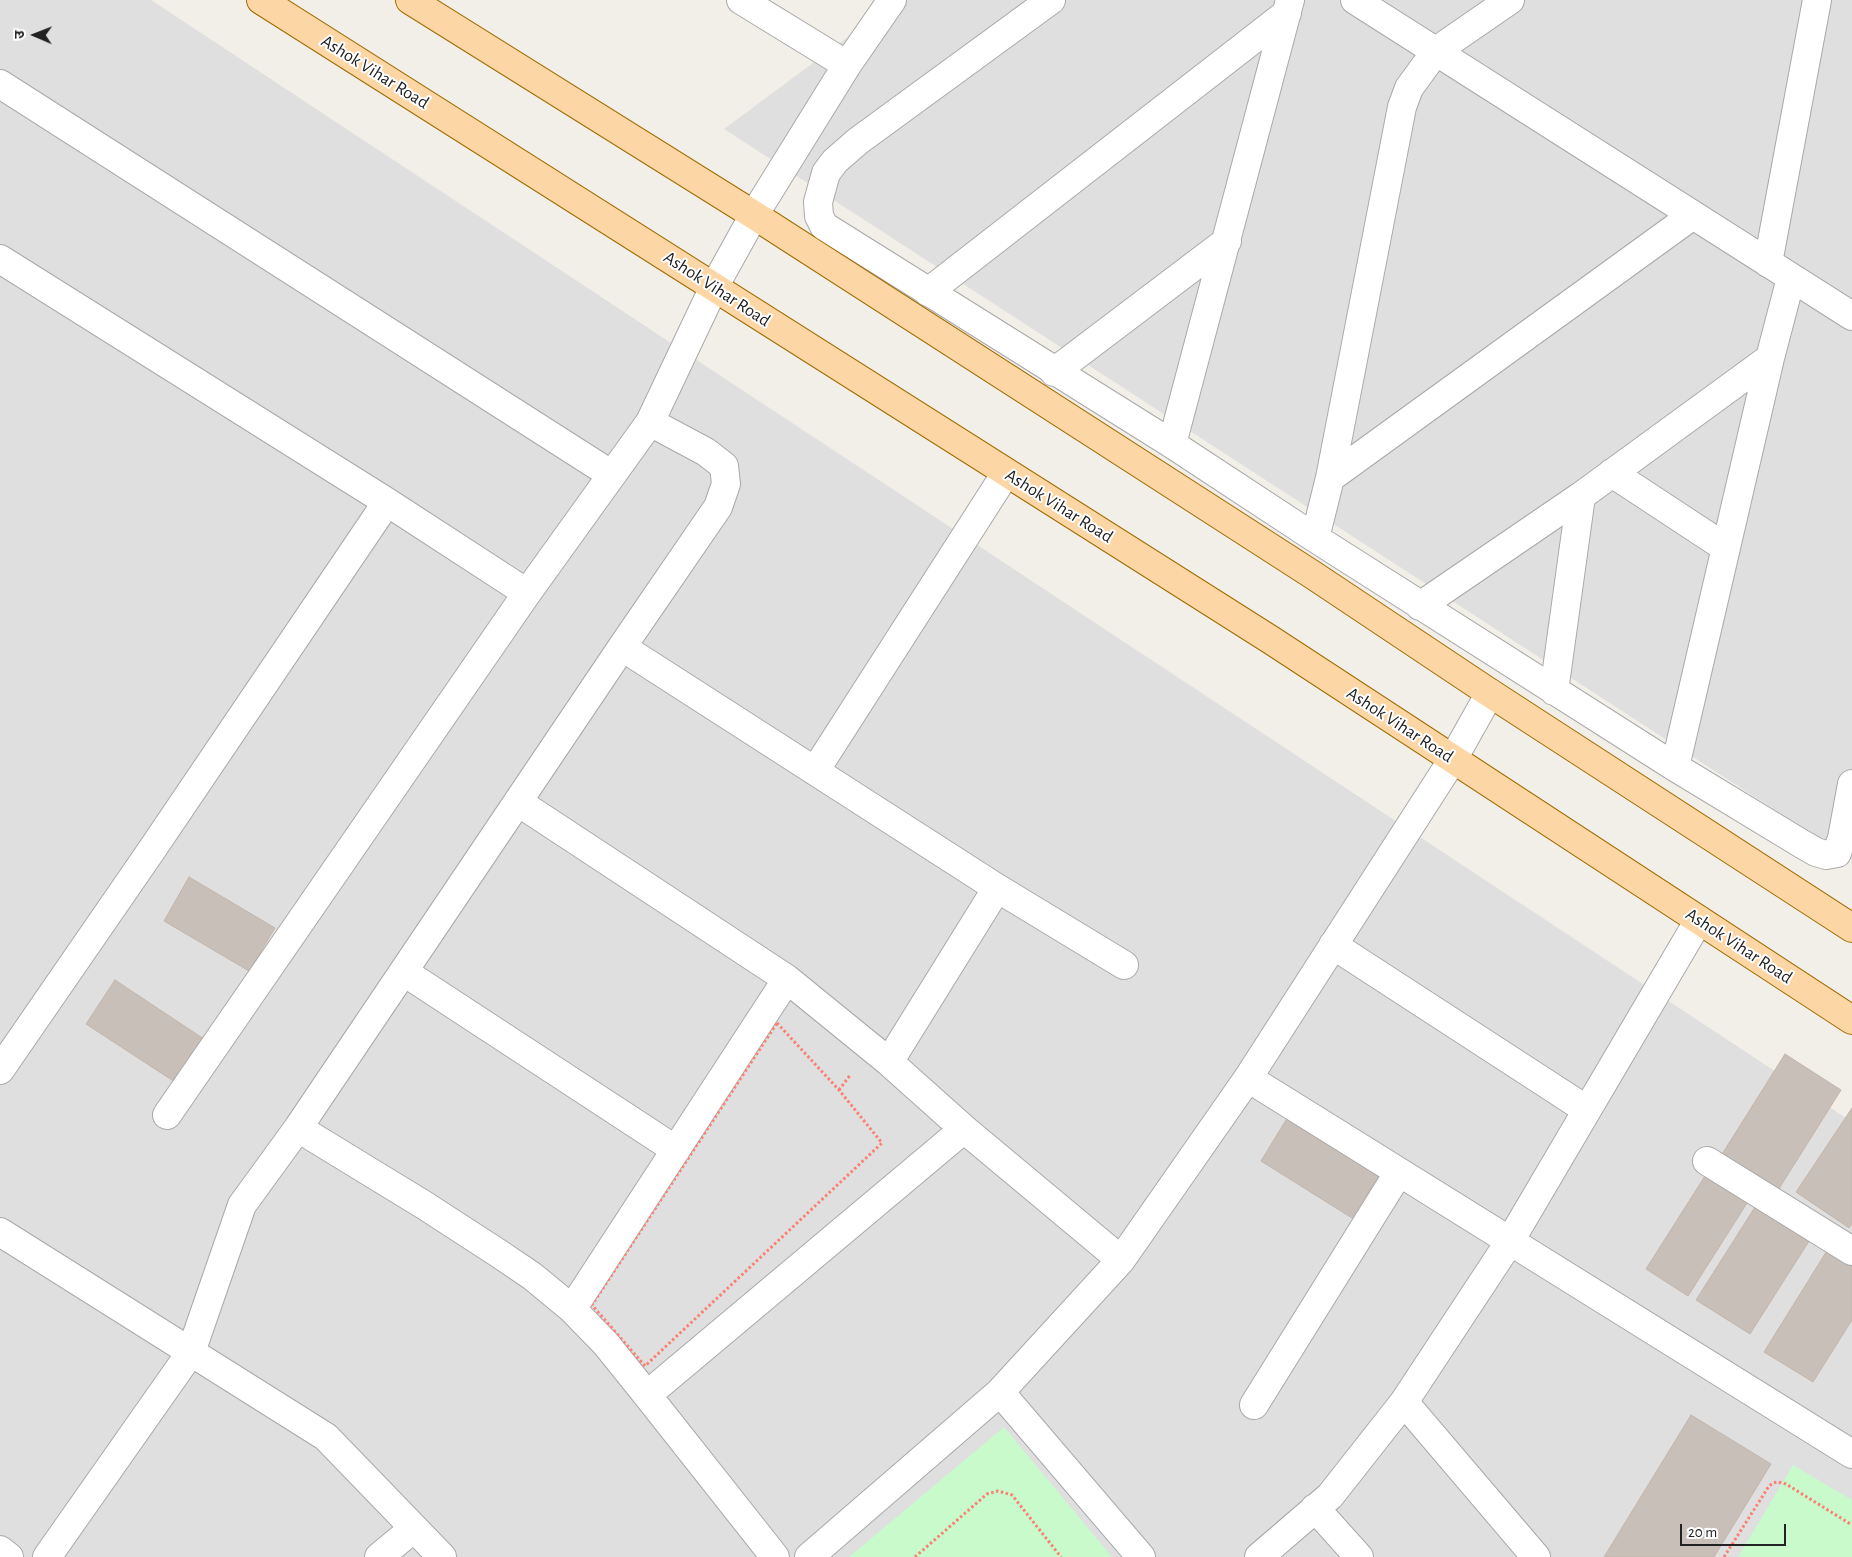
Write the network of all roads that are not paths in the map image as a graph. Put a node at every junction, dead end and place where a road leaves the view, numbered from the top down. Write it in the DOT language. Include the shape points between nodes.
graph roads {
  1 [pos="261,0"];
  2 [pos="410,0"];
  3 [pos="741,0"];
  4 [pos="892,0"];
  5 [pos="1052,0"];
  6 [pos="1355,0"];
  7 [pos="1510,0"];
  8 [pos="1817,0"];
  9 [pos="1289,7"];
  10 [pos="1436,51"];
  11 [pos="847,65"];
  12 [pos="0,84"];
  13 [pos="754,215"];
  14 [pos="1693,215"];
  15 [pos="1227,241"];
  16 [pos="0,259"];
  17 [pos="1768,262"];
  18 [pos="1792,278"];
  19 [pos="714,287"];
  20 [pos="928,292"];
  21 [pos="1852,316"];
  22 [pos="1770,358"];
  23 [pos="1054,372"];
  24 [pos="650,422"];
  25 [pos="1172,444"];
  26 [pos="1006,473"];
  27 [pos="1612,473"];
  28 [pos="612,474"];
  29 [pos="1330,478"];
  30 [pos="1581,496"];
  31 [pos="387,502"];
  32 [pos="1315,538"];
  33 [pos="1726,548"];
  34 [pos="527,592"];
  35 [pos="1420,606"];
  36 [pos="622,647"];
  37 [pos="1554,691"];
  38 [pos="1490,693"];
  39 [pos="1453,759"];
  40 [pos="1675,767"];
  41 [pos="814,771"];
  42 [pos="1851,791"];
  43 [pos="518,802"];
  44 [pos="997,888"];
  45 [pos="1699,920"];
  46 [pos="1852,928"];
  47 [pos="1333,945"];
  48 [pos="1124,965"];
  49 [pos="404,972"];
  50 [pos="787,979"];
  51 [pos="1852,1020"];
  52 [pos="889,1062"];
  53 [pos="0,1070"];
  54 [pos="1248,1078"];
  55 [pos="1587,1110"];
  56 [pos="167,1115"];
  57 [pos="298,1128"];
  58 [pos="964,1129"];
  59 [pos="676,1150"];
  60 [pos="1707,1161"];
  61 [pos="1399,1172"];
  62 [pos="0,1232"];
  63 [pos="1510,1241"];
  64 [pos="1852,1251"];
  65 [pos="1121,1260"];
  66 [pos="572,1308"];
  67 [pos="192,1352"];
  68 [pos="1000,1392"];
  69 [pos="647,1395"];
  70 [pos="1404,1402"];
  71 [pos="1254,1405"];
  72 [pos="1852,1454"];
  73 [pos="1316,1508"];
  74 [pos="414,1528"];
  75 [pos="0,1550"];
  76 [pos="9,1557"];
  77 [pos="46,1557"];
  78 [pos="379,1557"];
  79 [pos="442,1557"];
  80 [pos="775,1557"];
  81 [pos="810,1557"];
  82 [pos="1141,1557"];
  83 [pos="1259,1557"];
  84 [pos="1359,1557"];
  85 [pos="1536,1557"];
  1 -- 19 [label="main road, Ashok Vihar Road"];
  2 -- 13 [label="main road"];
  3 -- 11 [label="street"];
  4 -- 11 [label="street"];
  5 -- 20 [label="street" via="858,141 834,161 826,173 818,202 824,226"];
  6 -- 10 [label="street"];
  7 -- 10 [label="street"];
  8 -- 17 [label="street"];
  9 -- 15 [label="street"];
  9 -- 20 [label="street"];
  10 -- 14 [label="street"];
  10 -- 29 [label="street" via="1409,88 1402,107"];
  11 -- 13 [label="street"];
  12 -- 28 [label="street"];
  13 -- 19 [label="street"];
  13 -- 38 [label="main road" via="1313,575"];
  14 -- 17 [label="street"];
  14 -- 29 [label="street"];
  15 -- 23 [label="street"];
  15 -- 25 [label="street"];
  16 -- 31 [label="street"];
  17 -- 18 [label="street"];
  18 -- 21 [label="street"];
  18 -- 22 [label="street"];
  19 -- 24 [label="street"];
  19 -- 26 [label="main road, Ashok Vihar Road"];
  20 -- 23 [label="street"];
  22 -- 27 [label="street"];
  22 -- 33 [label="street"];
  23 -- 25 [label="street"];
  24 -- 28 [label="street"];
  24 -- 36 [label="street" via="706,452 724,466 726,484 718,507"];
  25 -- 32 [label="street"];
  26 -- 39 [label="main road, Ashok Vihar Road"];
  26 -- 41 [label="street"];
  27 -- 30 [label="street"];
  27 -- 33 [label="street"];
  28 -- 34 [label="street"];
  29 -- 32 [label="street"];
  30 -- 35 [label="street"];
  30 -- 37 [label="street"];
  31 -- 34 [label="street"];
  31 -- 53 [label="street"];
  32 -- 35 [label="street"];
  33 -- 40 [label="street"];
  34 -- 56 [label="street"];
  35 -- 37 [label="street"];
  36 -- 41 [label="street"];
  36 -- 43 [label="street"];
  37 -- 40 [label="street"];
  38 -- 39 [label="street"];
  38 -- 46 [label="main road"];
  39 -- 45 [label="main road, Ashok Vihar Road"];
  39 -- 47 [label="street"];
  40 -- 42 [label="street" via="1802,844 1826,855 1837,853"];
  41 -- 44 [label="street"];
  43 -- 49 [label="street"];
  43 -- 50 [label="street"];
  44 -- 48 [label="street"];
  44 -- 52 [label="street"];
  45 -- 51 [label="main road, Ashok Vihar Road"];
  45 -- 55 [label="street"];
  47 -- 54 [label="street"];
  47 -- 55 [label="street"];
  49 -- 57 [label="street"];
  49 -- 59 [label="street"];
  50 -- 52 [label="street"];
  50 -- 59 [label="street"];
  52 -- 58 [label="street"];
  54 -- 61 [label="street"];
  54 -- 65 [label="street"];
  55 -- 63 [label="street"];
  57 -- 66 [label="street" via="424,1205 532,1276"];
  57 -- 67 [label="street" via="242,1204"];
  58 -- 65 [label="street"];
  58 -- 69 [label="street"];
  59 -- 66 [label="street"];
  60 -- 64 [label="street"];
  61 -- 63 [label="street"];
  61 -- 71 [label="street"];
  62 -- 67 [label="street"];
  63 -- 70 [label="street"];
  63 -- 72 [label="street"];
  65 -- 68 [label="street"];
  66 -- 69 [label="street"];
  67 -- 74 [label="street" via="326,1437"];
  67 -- 77 [label="street"];
  68 -- 81 [label="street"];
  68 -- 82 [label="street"];
  69 -- 80 [label="street"];
  70 -- 73 [label="street" via="1330,1496"];
  70 -- 85 [label="street"];
  73 -- 83 [label="street"];
  73 -- 84 [label="street"];
  74 -- 78 [label="street"];
  74 -- 79 [label="street"];
  75 -- 76 [label="street"];
}
